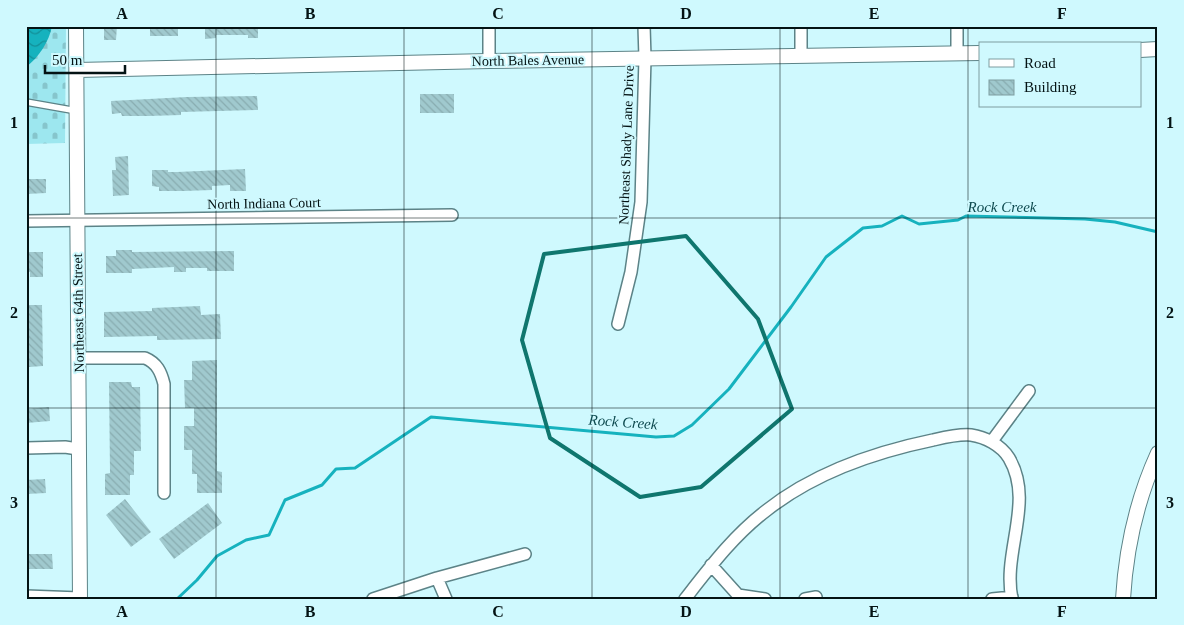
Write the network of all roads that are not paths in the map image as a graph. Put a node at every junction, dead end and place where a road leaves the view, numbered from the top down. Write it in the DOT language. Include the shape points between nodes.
graph roads {
  1 [pos="76,26"];
  2 [pos="489,26"];
  3 [pos="644,26"];
  4 [pos="801,26"];
  5 [pos="957,26"];
  6 [pos="1158,49"];
  7 [pos="1142,50"];
  8 [pos="979,52"];
  9 [pos="957,53"];
  10 [pos="801,56"];
  11 [pos="645,58"];
  12 [pos="489,61"];
  13 [pos="77,70"];
  14 [pos="26,102"];
  15 [pos="77,111"];
  16 [pos="452,215"];
  17 [pos="77,221"];
  18 [pos="26,222"];
  19 [pos="618,324"];
  20 [pos="78,358"];
  21 [pos="1028,391"];
  22 [pos="992,441"];
  23 [pos="26,448"];
  24 [pos="78,448"];
  25 [pos="1158,453"];
  26 [pos="164,494"];
  27 [pos="525,554"];
  28 [pos="711,565"];
  29 [pos="437,578"];
  30 [pos="26,596"];
  31 [pos="80,598"];
  32 [pos="1012,598"];
  33 [pos="373,599"];
  34 [pos="446,599"];
  35 [pos="685,599"];
  36 [pos="765,599"];
  37 [pos="992,599"];
  38 [pos="1124,599"];
  1 -- 13 [label="street, Northeast 64th Street"];
  2 -- 12 [label="street"];
  3 -- 11 [label="street, Northeast Shady Lane Drive"];
  4 -- 10 [label="street"];
  5 -- 9 [label="street"];
  6 -- 7 [label="street"];
  8 -- 9 [label="street, North Bales Avenue"];
  9 -- 10 [label="street, North Bales Avenue"];
  10 -- 11 [label="street, North Bales Avenue"];
  11 -- 12 [label="street, North Bales Avenue"];
  11 -- 19 [label="street, Northeast Shady Lane Drive" via="641,202 631,272"];
  12 -- 13 [label="street, North Bales Avenue"];
  13 -- 15 [label="street, Northeast 64th Street"];
  14 -- 15 [label="lane"];
  15 -- 17 [label="street, Northeast 64th Street"];
  16 -- 17 [label="street, North Indiana Court"];
  17 -- 18 [label="street, North Indiana Court"];
  17 -- 20 [label="street, Northeast 64th Street"];
  20 -- 24 [label="street, Northeast 64th Street"];
  20 -- 26 [label="street" via="145,358 158,368 164,384"];
  21 -- 22 [label="street"];
  22 -- 28 [label="street" via="964,435 931,440 885,452 820,477 767,510 743,530"];
  22 -- 32 [label="street" via="1006,453 1019,485 1009,576"];
  23 -- 24 [label="street"];
  24 -- 31 [label="street, Northeast 64th Street"];
  25 -- 38 [label="street" via="1144,484 1134,524"];
  27 -- 29 [label="street"];
  28 -- 35 [label="street"];
  28 -- 36 [label="street" via="738,595"];
  29 -- 33 [label="street"];
  29 -- 34 [label="street"];
  30 -- 31 [label="street"];
  32 -- 37 [label="street"];
}
